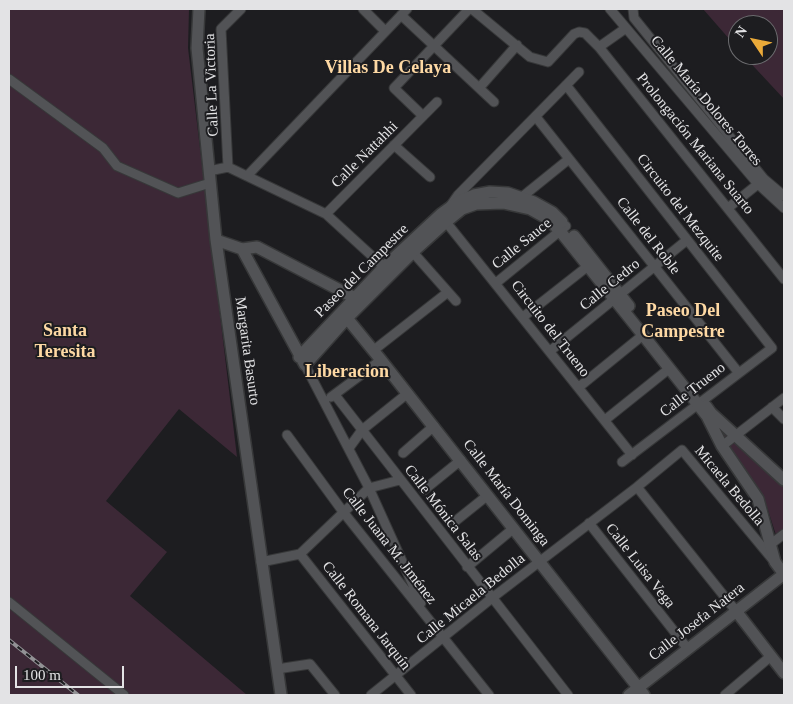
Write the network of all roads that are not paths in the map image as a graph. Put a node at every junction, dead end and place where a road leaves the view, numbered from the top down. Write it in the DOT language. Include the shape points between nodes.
graph roads {
  1 [pos="199,9"];
  2 [pos="241,9"];
  3 [pos="363,9"];
  4 [pos="471,9"];
  5 [pos="610,9"];
  6 [pos="633,10"];
  7 [pos="404,12"];
  8 [pos="626,28"];
  9 [pos="385,31"];
  10 [pos="433,45"];
  11 [pos="517,45"];
  12 [pos="599,47"];
  13 [pos="579,72"];
  14 [pos="9,79"];
  15 [pos="566,85"];
  16 [pos="480,87"];
  17 [pos="437,102"];
  18 [pos="494,102"];
  19 [pos="423,116"];
  20 [pos="536,117"];
  21 [pos="394,145"];
  22 [pos="569,159"];
  23 [pos="228,168"];
  24 [pos="209,171"];
  25 [pos="247,176"];
  26 [pos="430,177"];
  27 [pos="210,183"];
  28 [pos="758,184"];
  29 [pos="784,196"];
  30 [pos="517,201"];
  31 [pos="449,208"];
  32 [pos="728,208"];
  33 [pos="784,208"];
  34 [pos="326,214"];
  35 [pos="446,222"];
  36 [pos="563,229"];
  37 [pos="216,240"];
  38 [pos="687,240"];
  39 [pos="242,249"];
  40 [pos="410,249"];
  41 [pos="588,266"];
  42 [pos="655,266"];
  43 [pos="384,267"];
  44 [pos="784,279"];
  45 [pos="496,283"];
  46 [pos="448,292"];
  47 [pos="617,296"];
  48 [pos="355,298"];
  49 [pos="456,301"];
  50 [pos="344,315"];
  51 [pos="524,317"];
  52 [pos="644,335"];
  53 [pos="772,348"];
  54 [pos="374,350"];
  55 [pos="550,351"];
  56 [pos="381,360"];
  57 [pos="302,361"];
  58 [pos="670,368"];
  59 [pos="738,372"];
  60 [pos="579,388"];
  61 [pos="408,393"];
  62 [pos="335,395"];
  63 [pos="784,398"];
  64 [pos="325,402"];
  65 [pos="700,402"];
  66 [pos="772,408"];
  67 [pos="605,420"];
  68 [pos="784,420"];
  69 [pos="434,426"];
  70 [pos="362,430"];
  71 [pos="287,435"];
  72 [pos="735,435"];
  73 [pos="722,446"];
  74 [pos="349,448"];
  75 [pos="682,450"];
  76 [pos="403,453"];
  77 [pos="632,455"];
  78 [pos="461,460"];
  79 [pos="622,462"];
  80 [pos="400,480"];
  81 [pos="784,480"];
  82 [pos="637,487"];
  83 [pos="369,488"];
  84 [pos="424,490"];
  85 [pos="488,495"];
  86 [pos="344,513"];
  87 [pos="453,523"];
  88 [pos="589,523"];
  89 [pos="514,528"];
  90 [pos="784,534"];
  91 [pos="771,544"];
  92 [pos="300,554"];
  93 [pos="540,561"];
  94 [pos="261,562"];
  95 [pos="775,562"];
  96 [pos="467,567"];
  97 [pos="784,574"];
  98 [pos="492,598"];
  99 [pos="9,602"];
  100 [pos="736,611"];
  101 [pos="426,615"];
  102 [pos="444,638"];
  103 [pos="688,649"];
  104 [pos="771,656"];
  105 [pos="277,669"];
  106 [pos="784,674"];
  107 [pos="396,676"];
  108 [pos="641,691"];
  109 [pos="124,695"];
  110 [pos="281,695"];
  111 [pos="335,695"];
  112 [pos="371,695"];
  113 [pos="411,695"];
  114 [pos="489,695"];
  115 [pos="568,695"];
  116 [pos="629,695"];
  117 [pos="725,695"];
  1 -- 24 [label="street, Margarita Basurto" via="197,48"];
  2 -- 23 [label="street, Calle La Victoria" via="221,29"];
  3 -- 9 [label="street"];
  4 -- 10 [label="street"];
  4 -- 11 [label="street"];
  5 -- 8 [label="street, Calle María Dolores Torres"];
  6 -- 29 [label="street" via="634,18 764,178"];
  7 -- 9 [label="street"];
  7 -- 10 [label="street"];
  8 -- 12 [label="street"];
  8 -- 28 [label="street, Calle María Dolores Torres"];
  9 -- 25 [label="street"];
  10 -- 16 [label="street"];
  10 -- 19 [label="street" via="394,88"];
  11 -- 12 [label="street, Prolongación Mariana Suarto" via="530,57 548,62 579,32 585,33"];
  11 -- 16 [label="street"];
  12 -- 32 [label="street, Prolongación Mariana Suarto"];
  13 -- 15 [label="street"];
  14 -- 27 [label="street" via="103,148 117,166 178,193"];
  15 -- 20 [label="street"];
  15 -- 38 [label="street, Circuito del Mezquite"];
  16 -- 18 [label="street"];
  17 -- 19 [label="street, Calle Nattahhi"];
  19 -- 21 [label="street, Calle Nattahhi"];
  20 -- 22 [label="street, Calle del Roble"];
  20 -- 31 [label="street"];
  21 -- 26 [label="street"];
  21 -- 34 [label="street, Calle Nattahhi"];
  22 -- 30 [label="street"];
  22 -- 42 [label="street, Calle del Roble"];
  23 -- 24 [label="street"];
  23 -- 25 [label="street"];
  24 -- 27 [label="street, Margarita Basurto"];
  25 -- 34 [label="street"];
  27 -- 37 [label="street, Margarita Basurto"];
  28 -- 32 [label="street"];
  28 -- 33 [label="street, Calle María Dolores Torres"];
  30 -- 31 [label="street, Paseo del Campestre" via="508,193 490,192 459,201"];
  30 -- 35 [label="street, Paseo del Campestre" via="476,204 462,209"];
  30 -- 36 [label="street"];
  31 -- 40 [label="street, Paseo del Campestre"];
  32 -- 44 [label="street, Prolongación Mariana Suarto"];
  34 -- 43 [label="street"];
  35 -- 40 [label="street, Paseo del Campestre"];
  35 -- 45 [label="street, Circuito del Trueno"];
  36 -- 41 [label="street"];
  36 -- 45 [label="street, Calle Sauce"];
  36 -- 47 [label="street"];
  37 -- 39 [label="street"];
  37 -- 94 [label="street, Margarita Basurto"];
  38 -- 42 [label="street, Calle Cedro"];
  38 -- 53 [label="street, Circuito del Mezquite"];
  39 -- 48 [label="street" via="257,247"];
  39 -- 57 [label="street"];
  40 -- 43 [label="street, Paseo del Campestre"];
  40 -- 46 [label="street"];
  40 -- 50 [label="street, Paseo del Campestre"];
  41 -- 47 [label="street"];
  41 -- 51 [label="street"];
  42 -- 47 [label="street, Calle Cedro"];
  42 -- 59 [label="street, Calle del Roble"];
  43 -- 48 [label="street, Paseo del Campestre"];
  45 -- 51 [label="street, Circuito del Trueno"];
  46 -- 49 [label="street"];
  46 -- 54 [label="street"];
  47 -- 52 [label="street"];
  47 -- 55 [label="street, Calle Cedro"];
  47 -- 65 [label="street"];
  48 -- 50 [label="street, Paseo del Campestre"];
  50 -- 54 [label="street, Calle María Dominga"];
  50 -- 57 [label="street, Paseo del Campestre"];
  51 -- 55 [label="street, Circuito del Trueno"];
  52 -- 58 [label="street"];
  52 -- 60 [label="street"];
  53 -- 59 [label="street, Calle Trueno"];
  54 -- 56 [label="street, Calle María Dominga"];
  55 -- 60 [label="street, Circuito del Trueno"];
  56 -- 61 [label="street, Calle María Dominga"];
  56 -- 62 [label="street"];
  57 -- 64 [label="street"];
  58 -- 65 [label="street"];
  58 -- 67 [label="street"];
  59 -- 65 [label="street, Calle Trueno"];
  60 -- 67 [label="street, Circuito del Trueno"];
  61 -- 69 [label="street, Calle María Dominga"];
  61 -- 70 [label="street"];
  62 -- 64 [label="street"];
  62 -- 70 [label="street, Calle Mónica Salas"];
  63 -- 66 [label="street"];
  64 -- 74 [label="street"];
  65 -- 72 [label="street"];
  65 -- 73 [label="street"];
  65 -- 77 [label="street, Calle Trueno"];
  66 -- 68 [label="street"];
  66 -- 72 [label="street"];
  67 -- 77 [label="street, Circuito del Trueno"];
  69 -- 76 [label="street"];
  69 -- 78 [label="street, Calle María Dominga"];
  70 -- 74 [label="street"];
  70 -- 80 [label="street, Calle Mónica Salas"];
  71 -- 86 [label="street, Calle Juana M. Jiménez"];
  72 -- 73 [label="street"];
  72 -- 81 [label="street"];
  73 -- 91 [label="street" via="758,499"];
  74 -- 83 [label="street"];
  75 -- 82 [label="street, Calle Micaela Bedolla"];
  75 -- 95 [label="street, Micaela Bedolla"];
  77 -- 79 [label="street, Calle Trueno"];
  78 -- 84 [label="street"];
  78 -- 85 [label="street, Calle María Dominga"];
  80 -- 83 [label="street"];
  80 -- 96 [label="street, Calle Mónica Salas"];
  82 -- 88 [label="street, Calle Micaela Bedolla"];
  82 -- 100 [label="street"];
  83 -- 86 [label="street"];
  83 -- 101 [label="street"];
  85 -- 87 [label="street"];
  85 -- 89 [label="street, Calle María Dominga"];
  86 -- 92 [label="street"];
  86 -- 101 [label="street, Calle Juana M. Jiménez"];
  88 -- 93 [label="street, Calle Micaela Bedolla"];
  88 -- 103 [label="street, Calle Luisa Vega"];
  89 -- 93 [label="street, Calle María Dominga"];
  89 -- 96 [label="street"];
  90 -- 91 [label="street"];
  91 -- 95 [label="street"];
  92 -- 94 [label="street"];
  92 -- 107 [label="street, Calle Romana Jarquín"];
  93 -- 98 [label="street, Calle Micaela Bedolla"];
  93 -- 108 [label="street, Calle María Dominga"];
  94 -- 105 [label="street, Margarita Basurto"];
  95 -- 97 [label="street"];
  96 -- 98 [label="street, Calle Mónica Salas"];
  97 -- 100 [label="street, Calle Josefa Natera"];
  98 -- 102 [label="street, Calle Micaela Bedolla"];
  98 -- 115 [label="street, Calle Mónica Salas"];
  99 -- 109 [label="street"];
  100 -- 103 [label="street, Calle Josefa Natera"];
  100 -- 104 [label="street"];
  101 -- 102 [label="street, Calle Juana M. Jiménez"];
  102 -- 107 [label="street, Calle Micaela Bedolla"];
  102 -- 114 [label="street, Calle Juana M. Jiménez"];
  103 -- 108 [label="street, Calle Josefa Natera"];
  104 -- 106 [label="street"];
  104 -- 117 [label="street"];
  105 -- 110 [label="street, Margarita Basurto"];
  105 -- 111 [label="street" via="310,664"];
  107 -- 112 [label="street, Calle Micaela Bedolla"];
  107 -- 113 [label="street, Calle Romana Jarquín"];
  108 -- 116 [label="street, Calle Josefa Natera"];
}
